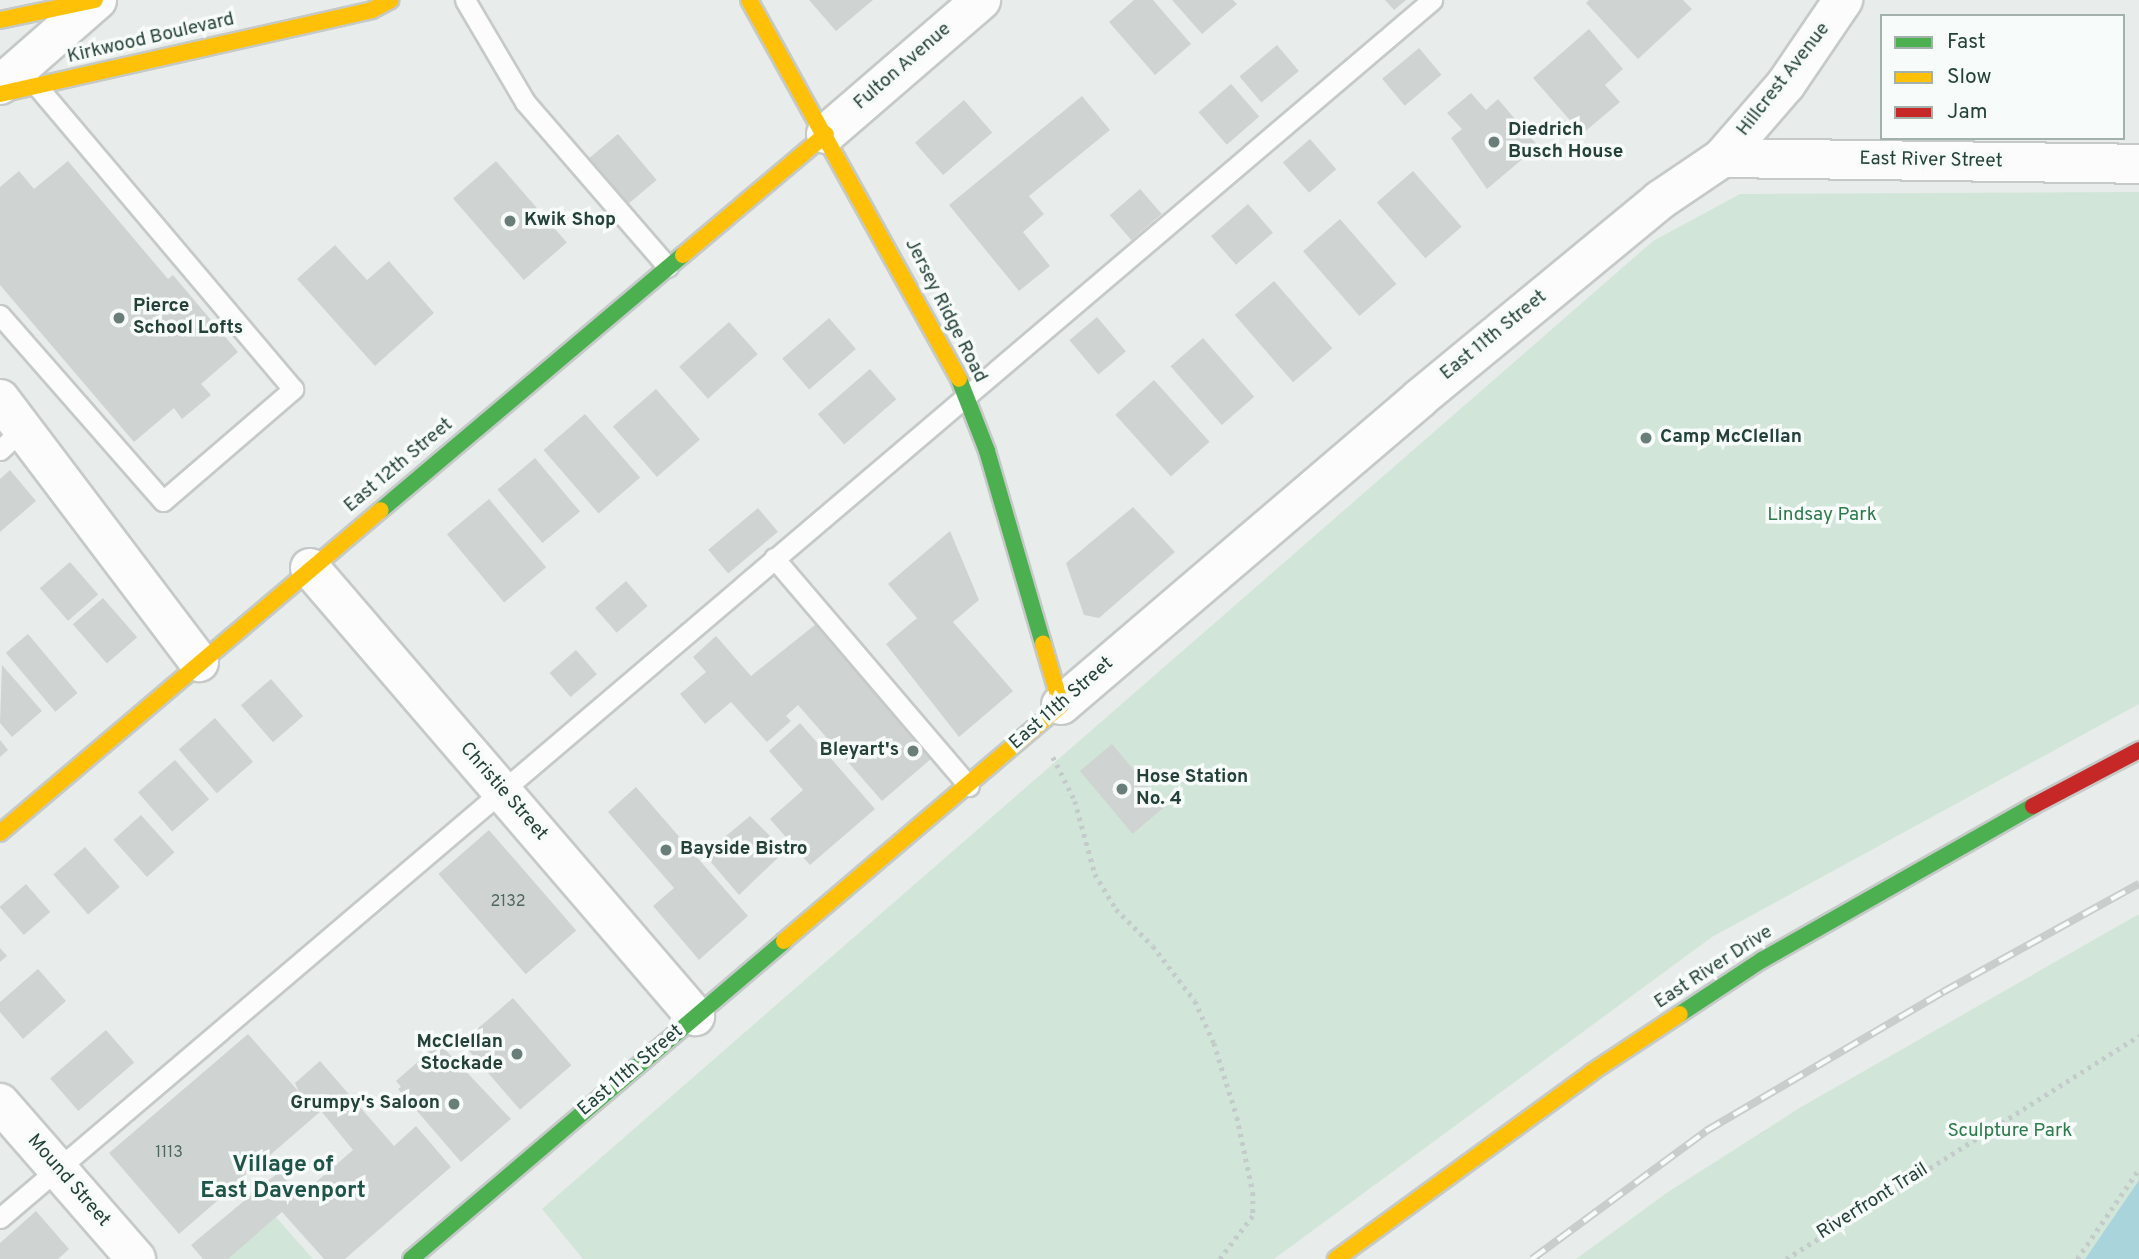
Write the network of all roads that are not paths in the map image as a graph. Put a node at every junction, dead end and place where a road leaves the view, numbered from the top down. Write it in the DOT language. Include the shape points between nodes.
graph roads {
  1 [pos="96,0"];
  2 [pos="391,0"];
  3 [pos="465,0"];
  4 [pos="749,0"];
  5 [pos="981,0"];
  6 [pos="1432,0"];
  7 [pos="1843,0"];
  8 [pos="0,20"];
  9 [pos="18,85"];
  10 [pos="0,94"];
  11 [pos="826,134"];
  12 [pos="1722,158"];
  13 [pos="2139,164"];
  14 [pos="668,267"];
  15 [pos="0,314"];
  16 [pos="965,396"];
  17 [pos="0,399"];
  18 [pos="12,439"];
  19 [pos="774,558"];
  20 [pos="310,568"];
  21 [pos="200,662"];
  22 [pos="1049,715"];
  23 [pos="2139,750"];
  24 [pos="969,786"];
  25 [pos="501,789"];
  26 [pos="0,833"];
  27 [pos="695,1016"];
  28 [pos="0,1103"];
  29 [pos="58,1168"];
  30 [pos="0,1218"];
  31 [pos="136,1259"];
  32 [pos="411,1259"];
  33 [pos="1336,1259"];
  1 -- 8 [label="street"];
  1 -- 9 [label="street"];
  2 -- 9 [label="street, Kirkwood Boulevard" via="372,10"];
  3 -- 14 [label="lane" via="525,102"];
  4 -- 11 [label="street, Jersey Ridge Road"];
  5 -- 11 [label="street, Fulton Avenue"];
  6 -- 16 [label="lane"];
  7 -- 12 [label="street, Hillcrest Avenue" via="1786,84"];
  9 -- 10 [label="street, Kirkwood Boulevard"];
  9 -- 15 [label="lane" via="293,388 163,501"];
  11 -- 14 [label="street, East 12th Street"];
  11 -- 16 [label="street, Jersey Ridge Road" via="952,362"];
  12 -- 13 [label="street, East River Street"];
  12 -- 22 [label="street, East 11th Street" via="1660,200 1420,398"];
  14 -- 20 [label="street, East 12th Street"];
  16 -- 19 [label="lane"];
  16 -- 22 [label="street, Jersey Ridge Road" via="987,452"];
  17 -- 18 [label="street"];
  18 -- 21 [label="street"];
  19 -- 24 [label="lane"];
  19 -- 25 [label="lane"];
  20 -- 21 [label="street, East 12th Street"];
  20 -- 25 [label="street, Christie Street"];
  21 -- 26 [label="street, East 12th Street"];
  22 -- 24 [label="street, East 11th Street"];
  23 -- 33 [label="street, East River Drive" via="1976,836 1762,960 1592,1072"];
  24 -- 27 [label="street, East 11th Street"];
  25 -- 27 [label="street, Christie Street"];
  25 -- 29 [label="lane"];
  27 -- 32 [label="street, East 11th Street"];
  28 -- 29 [label="street, Mound Street"];
  29 -- 30 [label="lane"];
  29 -- 31 [label="street, Mound Street"];
}
